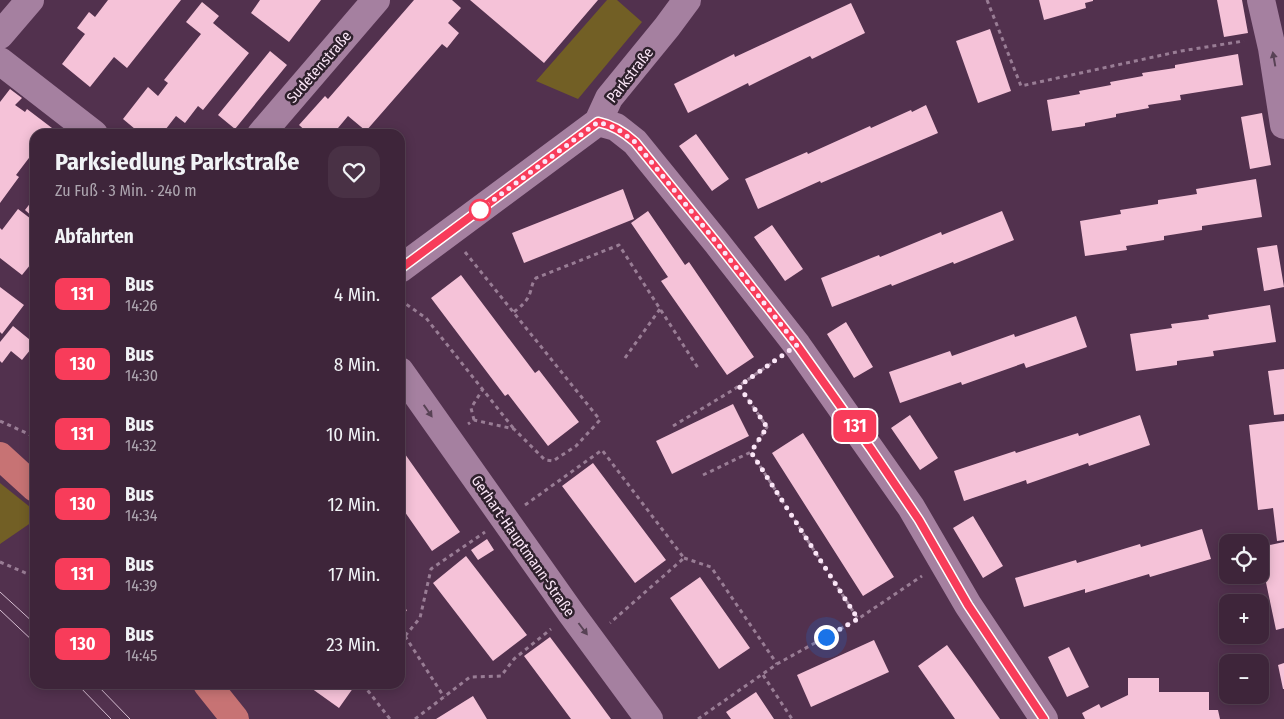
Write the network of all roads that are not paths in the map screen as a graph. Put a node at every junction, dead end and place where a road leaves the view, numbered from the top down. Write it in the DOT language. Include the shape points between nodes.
graph roads {
  1 [pos="30,0"];
  2 [pos="376,0"];
  3 [pos="687,0"];
  4 [pos="1262,0"];
  5 [pos="0,35"];
  6 [pos="0,60"];
  7 [pos="598,122"];
  8 [pos="1284,125"];
  9 [pos="88,129"];
  10 [pos="265,129"];
  11 [pos="405,260"];
  12 [pos="405,378"];
  13 [pos="0,456"];
  14 [pos="30,483"];
  15 [pos="211,689"];
  16 [pos="235,719"];
  17 [pos="649,719"];
  18 [pos="1044,719"];
  1 -- 5 [label="street"];
  2 -- 10 [label="street, Sudetenstraße"];
  3 -- 7 [label="street, Parkstraße" via="614,92"];
  8 -- 4 [label="street, one-way"];
  6 -- 9 [label="street"];
  7 -- 11 [label="street, Parkstraße" via="449,232"];
  7 -- 18 [label="street" via="616,128 635,142 797,345 910,507 968,605"];
  12 -- 17 [label="street, Gerhart-Hauptmann-Straße, one-way"];
  13 -- 14 [label="main road"];
  15 -- 16 [label="main road"];
}
